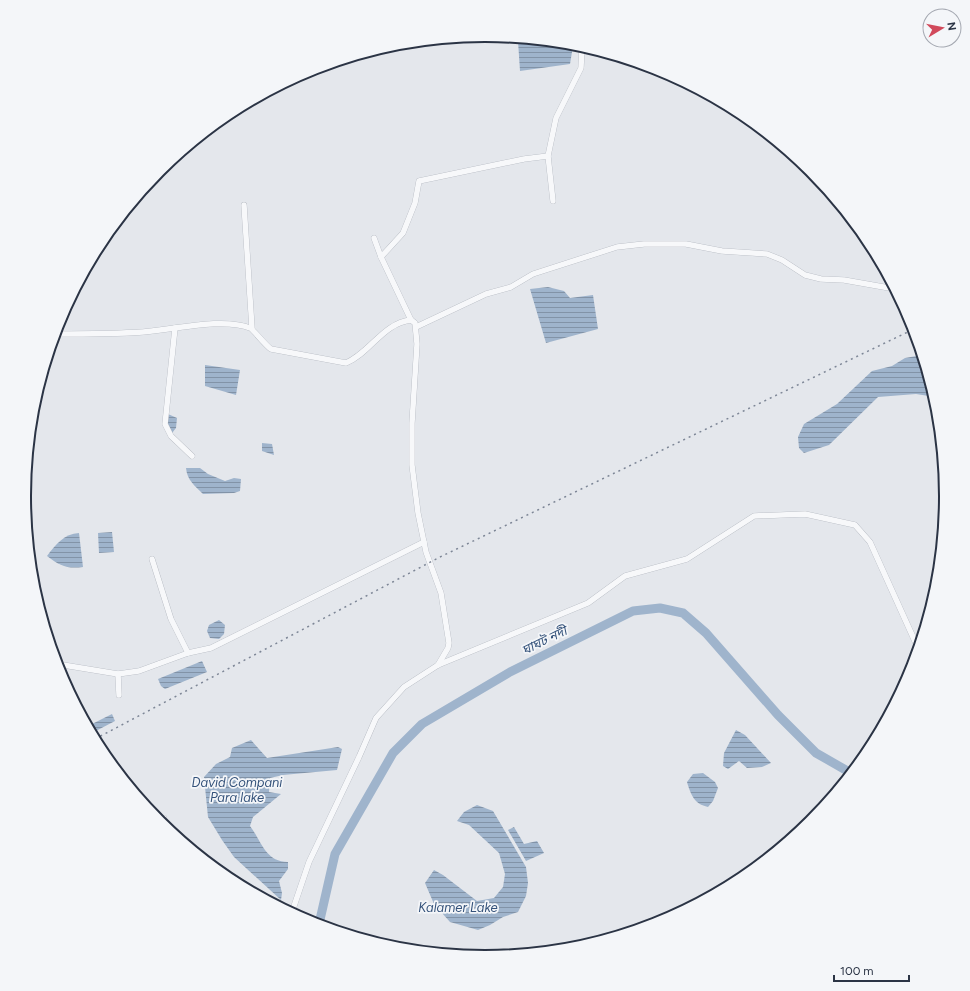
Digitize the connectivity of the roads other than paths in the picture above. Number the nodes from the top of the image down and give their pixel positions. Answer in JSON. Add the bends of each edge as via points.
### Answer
{"nodes":[{"id":1,"x":581,"y":52,"type":"edge"},
{"id":2,"x":548,"y":156,"type":"junction"},
{"id":3,"x":553,"y":201,"type":"dead end"},
{"id":4,"x":244,"y":205,"type":"dead end"},
{"id":5,"x":374,"y":238,"type":"dead end"},
{"id":6,"x":381,"y":257,"type":"junction"},
{"id":7,"x":888,"y":288,"type":"edge"},
{"id":8,"x":411,"y":320,"type":"junction"},
{"id":9,"x":416,"y":327,"type":"junction"},
{"id":10,"x":175,"y":328,"type":"junction"},
{"id":11,"x":252,"y":328,"type":"junction"},
{"id":12,"x":61,"y":334,"type":"edge"},
{"id":13,"x":192,"y":456,"type":"dead end"},
{"id":14,"x":424,"y":542,"type":"junction"},
{"id":15,"x":152,"y":559,"type":"dead end"},
{"id":16,"x":915,"y":641,"type":"edge"},
{"id":17,"x":188,"y":653,"type":"junction"},
{"id":18,"x":65,"y":665,"type":"edge"},
{"id":19,"x":438,"y":665,"type":"junction"},
{"id":20,"x":118,"y":674,"type":"junction"},
{"id":21,"x":119,"y":694,"type":"dead end"},
{"id":22,"x":294,"y":907,"type":"edge"}],
"edges":[{"from":1,"to":2,"type":"street","via":[[580,68],[556,118]]},
{"from":2,"to":3,"type":"street"},
{"from":2,"to":6,"type":"street","via":[[418,181],[415,203],[403,233]]},
{"from":4,"to":11,"type":"street"},
{"from":5,"to":6,"type":"street"},
{"from":6,"to":8,"type":"street"},
{"from":7,"to":9,"type":"street","via":[[805,275],[782,260],[767,254],[722,251],[686,244],[644,244],[617,247],[533,274],[510,287],[486,294]]},
{"from":8,"to":9,"type":"street"},
{"from":8,"to":11,"type":"street","via":[[395,325],[346,363],[270,349],[262,343]]},
{"from":9,"to":14,"type":"street","via":[[411,453]]},
{"from":10,"to":11,"type":"street","via":[[229,325]]},
{"from":10,"to":12,"type":"street","via":[[144,332]]},
{"from":10,"to":13,"type":"street","via":[[165,424],[171,436]]},
{"from":14,"to":17,"type":"street","via":[[210,648]]},
{"from":14,"to":19,"type":"street","via":[[441,593],[449,643]]},
{"from":15,"to":17,"type":"street","via":[[171,618]]},
{"from":16,"to":19,"type":"street","via":[[870,542],[855,525],[805,514],[754,516],[687,559],[625,576],[588,603]]},
{"from":17,"to":20,"type":"street","via":[[139,670]]},
{"from":18,"to":20,"type":"street"},
{"from":19,"to":22,"type":"street","via":[[404,687],[376,718],[309,862]]},
{"from":20,"to":21,"type":"street"}]}
